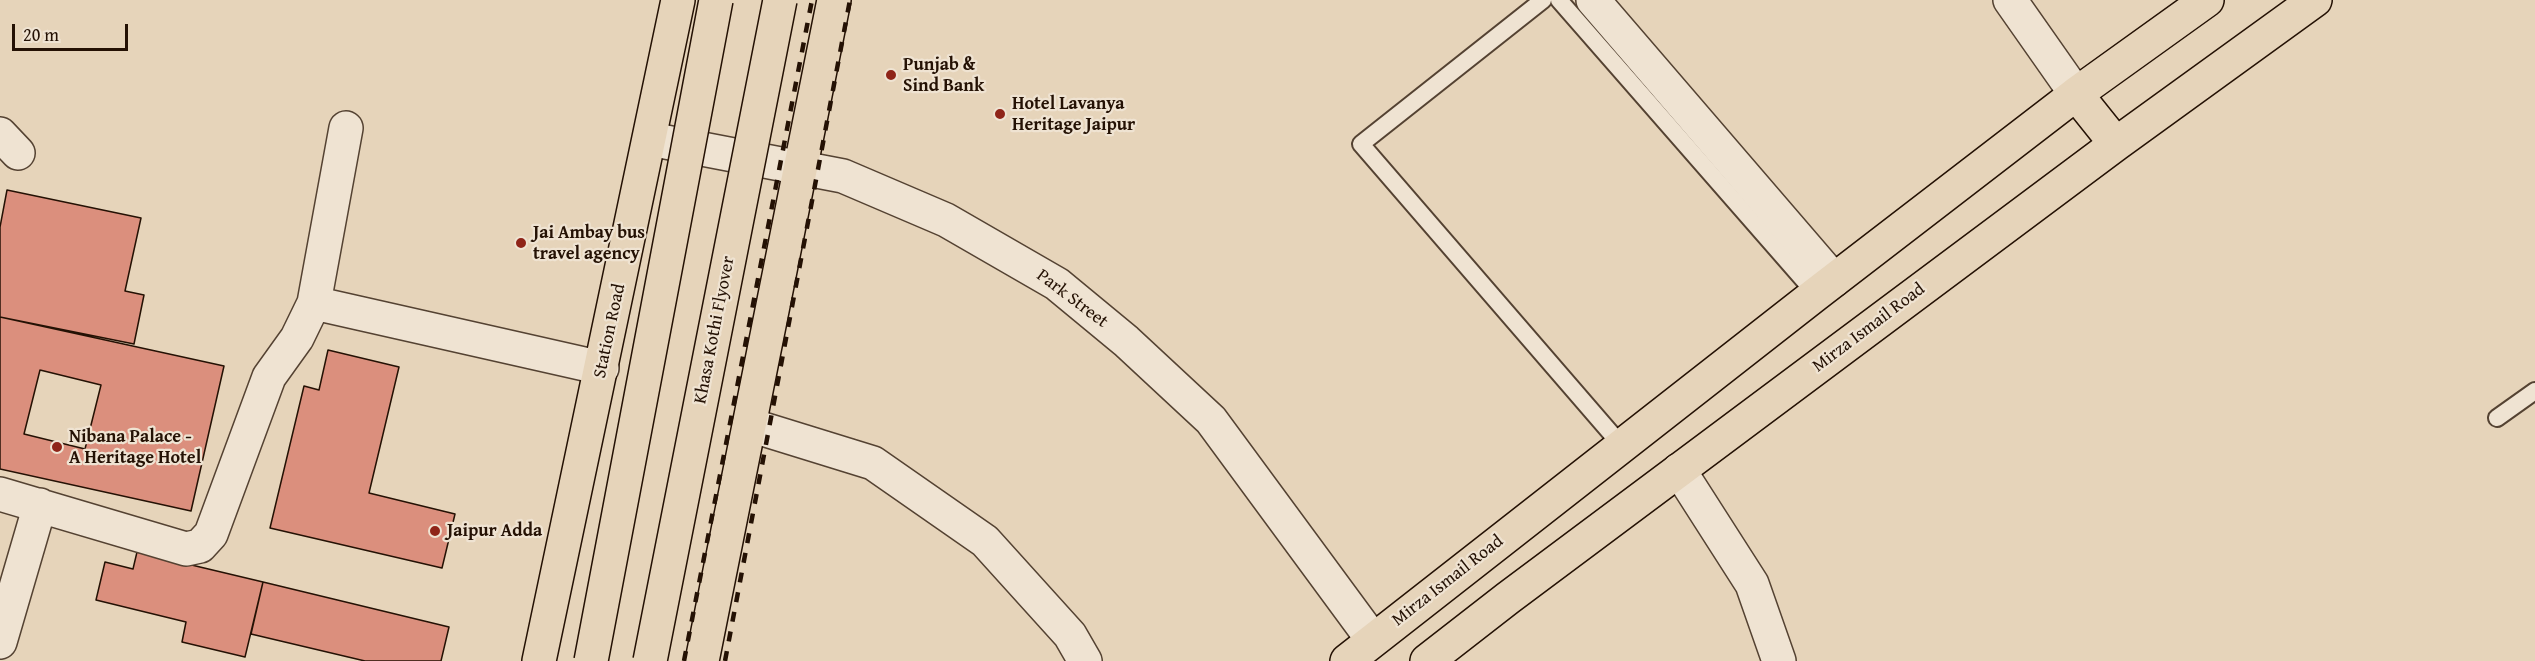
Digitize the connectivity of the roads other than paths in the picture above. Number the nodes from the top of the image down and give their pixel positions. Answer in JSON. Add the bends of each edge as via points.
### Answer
{"nodes":[{"id":1,"x":678,"y":0,"type":"edge"},
{"id":2,"x":716,"y":0,"type":"edge"},
{"id":3,"x":780,"y":0,"type":"edge"},
{"id":4,"x":834,"y":0,"type":"edge"},
{"id":5,"x":1543,"y":0,"type":"edge"},
{"id":6,"x":1559,"y":0,"type":"edge"},
{"id":7,"x":1593,"y":0,"type":"edge"},
{"id":8,"x":2010,"y":0,"type":"edge"},
{"id":9,"x":2207,"y":0,"type":"edge"},
{"id":10,"x":2315,"y":0,"type":"edge"},
{"id":11,"x":2076,"y":94,"type":"junction"},
{"id":12,"x":346,"y":128,"type":"dead end"},
{"id":13,"x":650,"y":139,"type":"junction"},
{"id":14,"x":2116,"y":144,"type":"junction"},
{"id":15,"x":801,"y":167,"type":"junction"},
{"id":16,"x":1825,"y":287,"type":"junction"},
{"id":17,"x":314,"y":303,"type":"junction"},
{"id":18,"x":602,"y":368,"type":"junction"},
{"id":19,"x":2535,"y":391,"type":"edge"},
{"id":20,"x":2497,"y":418,"type":"dead end"},
{"id":21,"x":750,"y":424,"type":"junction"},
{"id":22,"x":1622,"y":446,"type":"junction"},
{"id":23,"x":1679,"y":470,"type":"junction"},
{"id":24,"x":0,"y":494,"type":"edge"},
{"id":25,"x":40,"y":505,"type":"junction"},
{"id":26,"x":1373,"y":640,"type":"junction"},
{"id":27,"x":0,"y":642,"type":"edge"},
{"id":28,"x":539,"y":661,"type":"edge"},
{"id":29,"x":591,"y":661,"type":"edge"},
{"id":30,"x":650,"y":661,"type":"edge"},
{"id":31,"x":702,"y":661,"type":"edge"},
{"id":32,"x":1085,"y":661,"type":"edge"},
{"id":33,"x":1347,"y":661,"type":"edge"},
{"id":34,"x":1427,"y":661,"type":"edge"},
{"id":35,"x":1779,"y":661,"type":"edge"}],
"edges":[{"from":1,"to":13,"type":"main road","name":"Station Road"},
{"from":2,"to":29,"type":"main road","bridge":true},
{"from":3,"to":30,"type":"main road","name":"Khasa Kothi Flyover","bridge":true},
{"from":4,"to":15,"type":"main road"},
{"from":5,"to":22,"type":"lane","via":[[1361,144]]},
{"from":6,"to":16,"type":"lane"},
{"from":7,"to":16,"type":"street"},
{"from":8,"to":11,"type":"street"},
{"from":9,"to":11,"type":"main road","name":"Mirza Ismail Road"},
{"from":10,"to":14,"type":"main road","name":"Mirza Ismail Road"},
{"from":11,"to":14,"type":"main road"},
{"from":11,"to":16,"type":"main road","name":"Mirza Ismail Road"},
{"from":12,"to":17,"type":"street"},
{"from":13,"to":15,"type":"street","name":"Park Street"},
{"from":13,"to":18,"type":"main road","name":"Station Road"},
{"from":14,"to":23,"type":"main road","name":"Mirza Ismail Road"},
{"from":15,"to":21,"type":"main road"},
{"from":15,"to":26,"type":"street","name":"Park Street","via":[[843,176],[946,220],[1057,284],[1083,305],[1211,420]]},
{"from":16,"to":22,"type":"main road","name":"Mirza Ismail Road"},
{"from":17,"to":18,"type":"street"},
{"from":17,"to":25,"type":"street","via":[[297,338],[269,377],[211,534],[200,546],[186,549]]},
{"from":18,"to":28,"type":"main road","name":"Station Road"},
{"from":19,"to":20,"type":"lane"},
{"from":21,"to":31,"type":"main road"},
{"from":21,"to":32,"type":"street","via":[[873,463],[986,541],[1070,635]]},
{"from":22,"to":26,"type":"main road","name":"Mirza Ismail Road"},
{"from":23,"to":34,"type":"main road","name":"Mirza Ismail Road"},
{"from":23,"to":35,"type":"street","via":[[1752,584]]},
{"from":24,"to":25,"type":"street"},
{"from":25,"to":27,"type":"street"},
{"from":26,"to":33,"type":"main road","name":"Mirza Ismail Road"}]}
